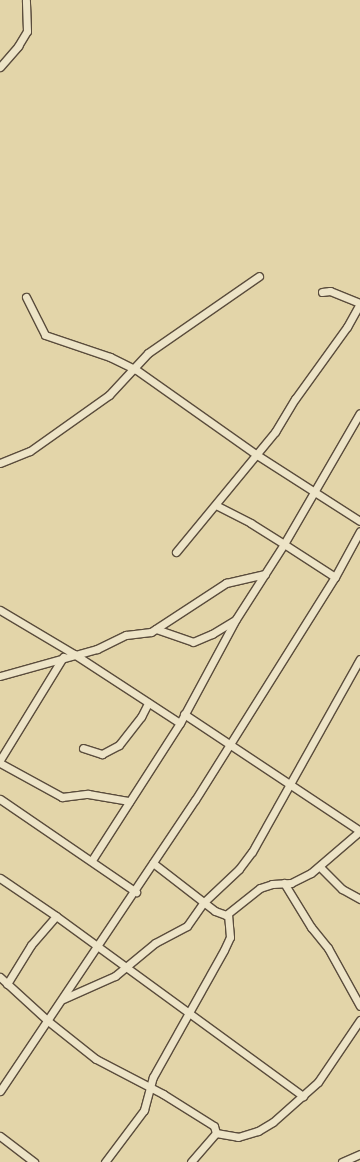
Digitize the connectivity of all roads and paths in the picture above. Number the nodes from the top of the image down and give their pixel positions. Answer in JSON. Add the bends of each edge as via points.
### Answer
{"nodes":[{"id":1,"x":26,"y":0,"type":"edge"},
{"id":2,"x":0,"y":67,"type":"edge"},
{"id":3,"x":259,"y":276,"type":"dead end"},
{"id":4,"x":322,"y":292,"type":"dead end"},
{"id":5,"x":26,"y":298,"type":"dead end"},
{"id":6,"x":360,"y":304,"type":"edge"},
{"id":7,"x":135,"y":369,"type":"junction"},
{"id":8,"x":360,"y":413,"type":"edge"},
{"id":9,"x":258,"y":455,"type":"junction"},
{"id":10,"x":0,"y":464,"type":"edge"},
{"id":11,"x":313,"y":491,"type":"junction"},
{"id":12,"x":216,"y":506,"type":"junction"},
{"id":13,"x":360,"y":521,"type":"edge"},
{"id":14,"x":360,"y":531,"type":"edge"},
{"id":15,"x":284,"y":544,"type":"junction"},
{"id":16,"x":176,"y":552,"type":"dead end"},
{"id":17,"x":265,"y":574,"type":"junction"},
{"id":18,"x":335,"y":577,"type":"junction"},
{"id":19,"x":0,"y":610,"type":"edge"},
{"id":20,"x":236,"y":620,"type":"junction"},
{"id":21,"x":156,"y":629,"type":"junction"},
{"id":22,"x":74,"y":654,"type":"junction"},
{"id":23,"x":63,"y":657,"type":"junction"},
{"id":24,"x":360,"y":659,"type":"edge"},
{"id":25,"x":0,"y":676,"type":"edge"},
{"id":26,"x":148,"y":703,"type":"junction"},
{"id":27,"x":184,"y":714,"type":"junction"},
{"id":28,"x":180,"y":722,"type":"junction"},
{"id":29,"x":230,"y":746,"type":"junction"},
{"id":30,"x":83,"y":748,"type":"dead end"},
{"id":31,"x":0,"y":762,"type":"edge"},
{"id":32,"x":291,"y":783,"type":"junction"},
{"id":33,"x":0,"y":799,"type":"edge"},
{"id":34,"x":129,"y":802,"type":"junction"},
{"id":35,"x":360,"y":831,"type":"edge"},
{"id":36,"x":92,"y":860,"type":"junction"},
{"id":37,"x":153,"y":863,"type":"junction"},
{"id":38,"x":320,"y":867,"type":"junction"},
{"id":39,"x":0,"y":878,"type":"edge"},
{"id":40,"x":284,"y":883,"type":"junction"},
{"id":41,"x":136,"y":892,"type":"junction"},
{"id":42,"x":360,"y":899,"type":"edge"},
{"id":43,"x":204,"y":902,"type":"junction"},
{"id":44,"x":228,"y":915,"type":"junction"},
{"id":45,"x":56,"y":916,"type":"junction"},
{"id":46,"x":98,"y":947,"type":"junction"},
{"id":47,"x":127,"y":969,"type":"junction"},
{"id":48,"x":0,"y":977,"type":"edge"},
{"id":49,"x":7,"y":984,"type":"junction"},
{"id":50,"x":62,"y":999,"type":"junction"},
{"id":51,"x":360,"y":1006,"type":"edge"},
{"id":52,"x":190,"y":1013,"type":"junction"},
{"id":53,"x":360,"y":1020,"type":"edge"},
{"id":54,"x":48,"y":1021,"type":"junction"},
{"id":55,"x":150,"y":1088,"type":"junction"},
{"id":56,"x":0,"y":1091,"type":"edge"},
{"id":57,"x":303,"y":1096,"type":"junction"},
{"id":58,"x":216,"y":1133,"type":"junction"},
{"id":59,"x":0,"y":1136,"type":"edge"},
{"id":60,"x":360,"y":1154,"type":"edge"},
{"id":61,"x":34,"y":1162,"type":"edge"},
{"id":62,"x":105,"y":1162,"type":"edge"},
{"id":63,"x":191,"y":1162,"type":"edge"},
{"id":64,"x":342,"y":1162,"type":"edge"}],
"edges":[{"from":1,"to":2,"type":"street","via":[[27,31]]},
{"from":3,"to":7,"type":"street","via":[[148,353]]},
{"from":4,"to":6,"type":"street","via":[[330,292]]},
{"from":5,"to":7,"type":"street","via":[[45,335],[110,357]]},
{"from":6,"to":9,"type":"street","via":[[348,327],[294,399]]},
{"from":7,"to":9,"type":"street"},
{"from":7,"to":10,"type":"street","via":[[108,395],[39,445]]},
{"from":8,"to":11,"type":"street"},
{"from":9,"to":11,"type":"street"},
{"from":9,"to":12,"type":"street"},
{"from":11,"to":13,"type":"street"},
{"from":11,"to":15,"type":"street"},
{"from":12,"to":15,"type":"street","via":[[251,523]]},
{"from":12,"to":16,"type":"street"},
{"from":14,"to":18,"type":"street"},
{"from":15,"to":17,"type":"street"},
{"from":15,"to":18,"type":"street"},
{"from":17,"to":20,"type":"street"},
{"from":17,"to":21,"type":"street","via":[[226,583]]},
{"from":18,"to":29,"type":"street"},
{"from":19,"to":22,"type":"street"},
{"from":20,"to":21,"type":"street","via":[[193,642]]},
{"from":20,"to":27,"type":"street"},
{"from":21,"to":22,"type":"street","via":[[126,635],[97,649]]},
{"from":22,"to":23,"type":"street"},
{"from":22,"to":26,"type":"street"},
{"from":23,"to":25,"type":"street"},
{"from":23,"to":31,"type":"street"},
{"from":24,"to":32,"type":"street"},
{"from":26,"to":28,"type":"street"},
{"from":26,"to":30,"type":"street","via":[[134,727],[111,750],[102,754]]},
{"from":27,"to":28,"type":"street"},
{"from":27,"to":29,"type":"street"},
{"from":28,"to":34,"type":"street"},
{"from":29,"to":32,"type":"street"},
{"from":29,"to":37,"type":"street"},
{"from":31,"to":34,"type":"street","via":[[62,797],[88,794]]},
{"from":32,"to":35,"type":"street"},
{"from":32,"to":43,"type":"street","via":[[252,852],[239,869]]},
{"from":33,"to":36,"type":"street"},
{"from":34,"to":36,"type":"street"},
{"from":35,"to":38,"type":"street"},
{"from":36,"to":41,"type":"street"},
{"from":37,"to":41,"type":"street"},
{"from":37,"to":43,"type":"street"},
{"from":38,"to":40,"type":"street","via":[[297,881]]},
{"from":38,"to":42,"type":"street","via":[[342,889]]},
{"from":39,"to":45,"type":"street"},
{"from":40,"to":44,"type":"street","via":[[260,888]]},
{"from":40,"to":51,"type":"street","via":[[311,927],[328,948]]},
{"from":41,"to":46,"type":"street"},
{"from":43,"to":44,"type":"street","via":[[221,915]]},
{"from":43,"to":47,"type":"street","via":[[187,926],[155,943]]},
{"from":44,"to":52,"type":"street","via":[[230,937]]},
{"from":45,"to":46,"type":"street"},
{"from":45,"to":49,"type":"street","via":[[31,945]]},
{"from":46,"to":47,"type":"street"},
{"from":46,"to":50,"type":"street"},
{"from":47,"to":50,"type":"street"},
{"from":47,"to":52,"type":"street"},
{"from":48,"to":49,"type":"street"},
{"from":49,"to":54,"type":"street"},
{"from":50,"to":54,"type":"street"},
{"from":52,"to":55,"type":"street"},
{"from":52,"to":57,"type":"street"},
{"from":53,"to":57,"type":"street","via":[[318,1082]]},
{"from":54,"to":55,"type":"street","via":[[96,1059]]},
{"from":54,"to":56,"type":"street"},
{"from":55,"to":58,"type":"street","via":[[214,1126]]},
{"from":55,"to":62,"type":"street","via":[[144,1110]]},
{"from":57,"to":58,"type":"street","via":[[273,1122],[258,1131],[238,1137]]},
{"from":58,"to":63,"type":"street"},
{"from":59,"to":61,"type":"street"},
{"from":60,"to":64,"type":"street"}]}
